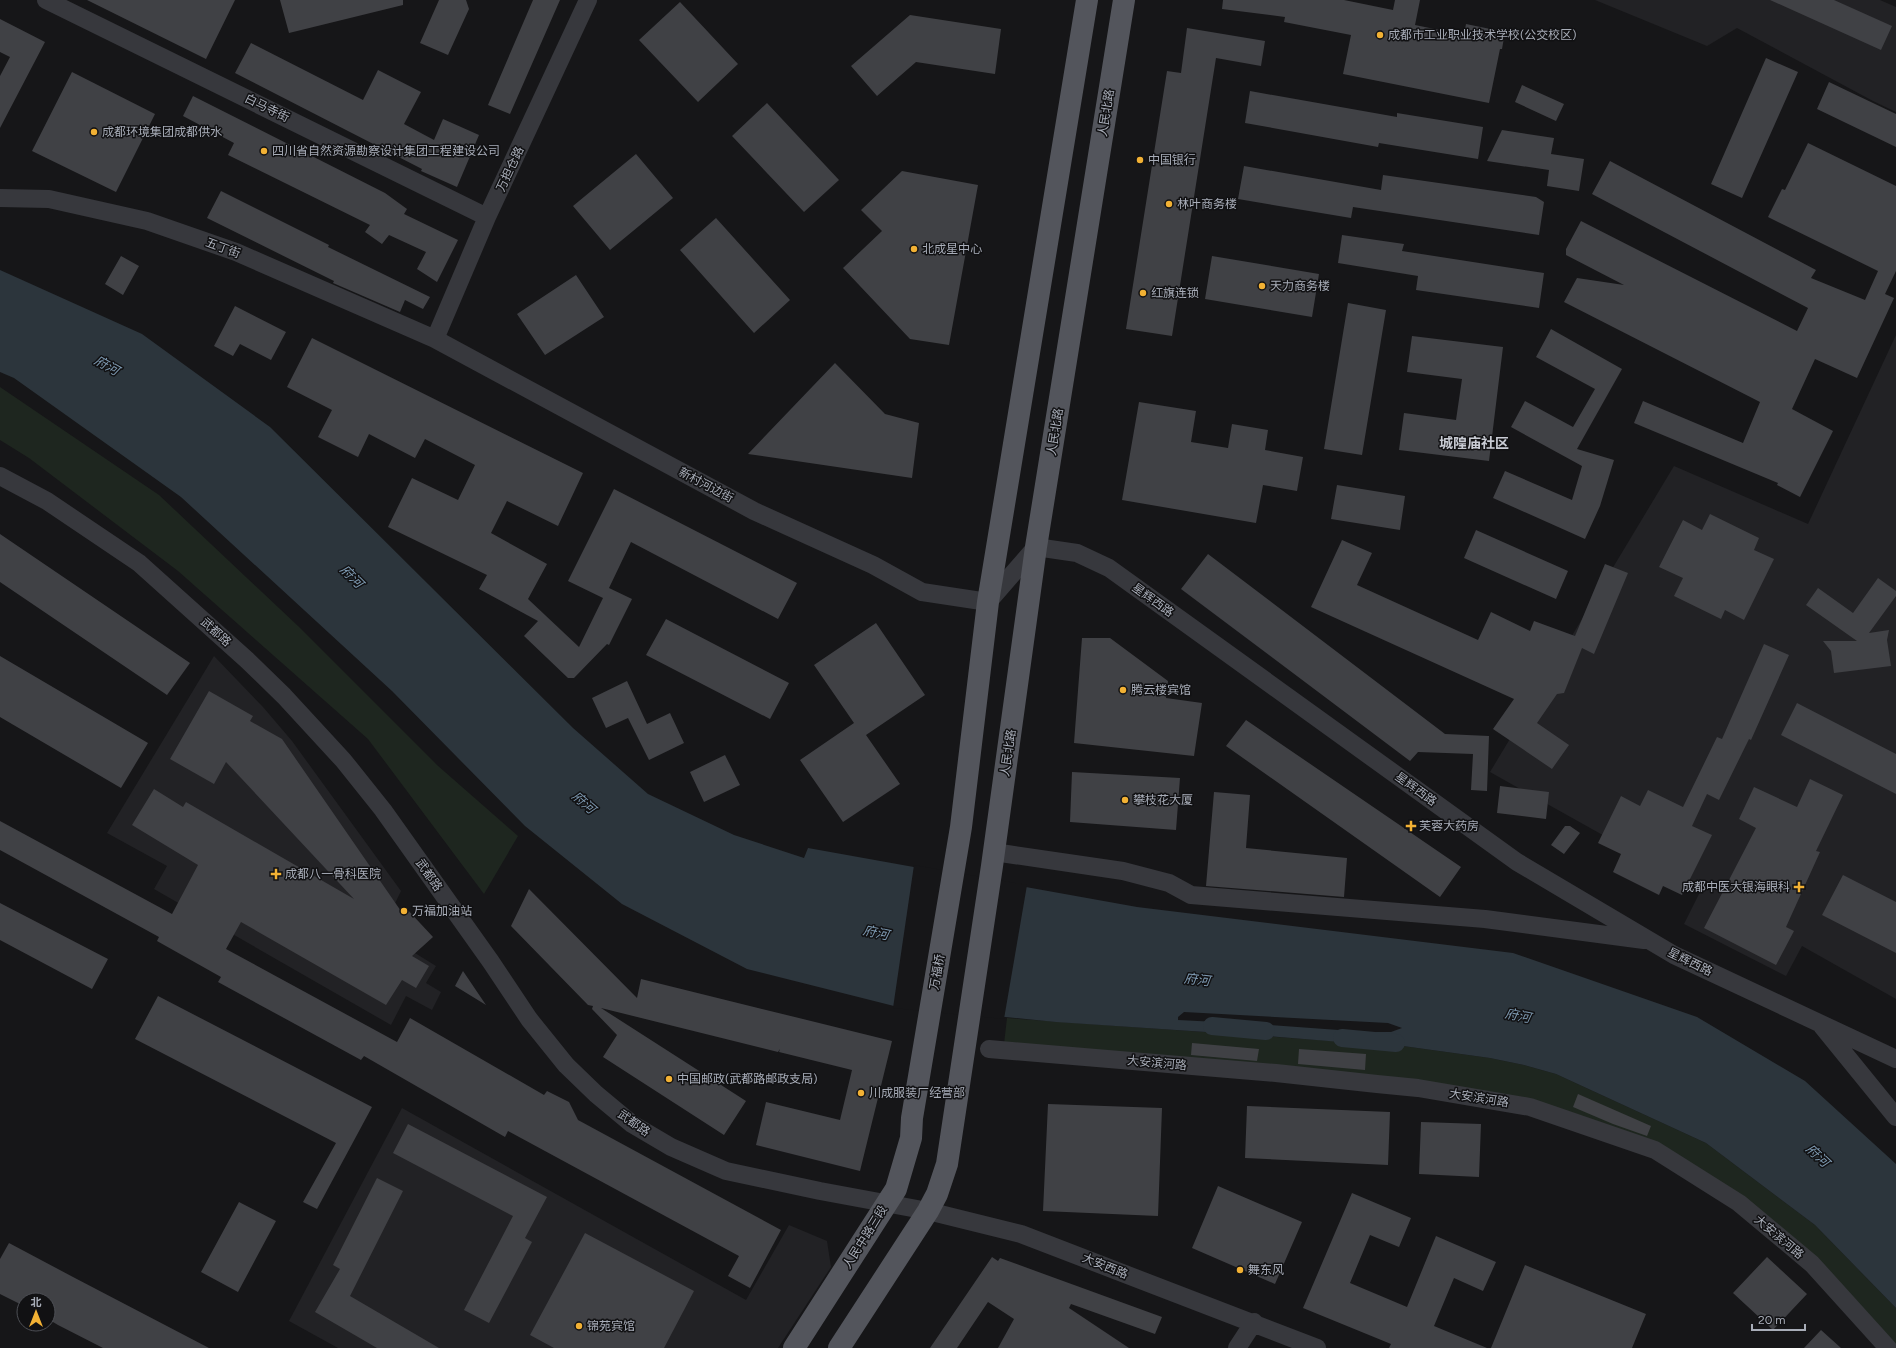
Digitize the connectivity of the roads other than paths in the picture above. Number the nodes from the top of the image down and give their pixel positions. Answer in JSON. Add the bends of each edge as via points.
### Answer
{"nodes":[{"id":1,"x":46,"y":0,"type":"edge"},
{"id":2,"x":588,"y":0,"type":"edge"},
{"id":3,"x":1087,"y":0,"type":"edge"},
{"id":4,"x":1124,"y":0,"type":"edge"},
{"id":5,"x":0,"y":198,"type":"edge"},
{"id":6,"x":487,"y":217,"type":"junction"},
{"id":7,"x":435,"y":339,"type":"junction"},
{"id":8,"x":0,"y":476,"type":"edge"},
{"id":9,"x":1036,"y":547,"type":"junction"},
{"id":10,"x":988,"y":602,"type":"junction"},
{"id":11,"x":993,"y":859,"type":"junction"},
{"id":12,"x":1650,"y":941,"type":"junction"},
{"id":13,"x":1819,"y":1023,"type":"junction"},
{"id":14,"x":989,"y":1049,"type":"dead end"},
{"id":15,"x":1896,"y":1059,"type":"edge"},
{"id":16,"x":1896,"y":1117,"type":"edge"},
{"id":17,"x":912,"y":1118,"type":"joint"},
{"id":18,"x":886,"y":1204,"type":"junction"},
{"id":19,"x":928,"y":1211,"type":"junction"},
{"id":20,"x":1254,"y":1322,"type":"junction"},
{"id":21,"x":794,"y":1348,"type":"edge"},
{"id":22,"x":839,"y":1348,"type":"edge"},
{"id":23,"x":1237,"y":1348,"type":"edge"},
{"id":24,"x":1317,"y":1348,"type":"edge"},
{"id":25,"x":1888,"y":1348,"type":"edge"}],
"edges":[{"from":1,"to":6,"type":"street","name":"白马寺街"},
{"from":2,"to":6,"type":"street","name":"万担仓路"},
{"from":3,"to":10,"type":"main road"},
{"from":4,"to":9,"type":"main road","name":"人民北路"},
{"from":5,"to":7,"type":"street","name":"五丁街","via":[[49,199],[147,222],[236,252]]},
{"from":6,"to":7,"type":"street","name":"万担仓路"},
{"from":7,"to":10,"type":"street","name":"新村河边街","via":[[754,511],[873,565],[922,592]]},
{"from":8,"to":18,"type":"street","name":"武都路","via":[[47,501],[139,563],[284,696],[343,760],[383,810],[538,1030],[566,1065],[632,1124],[671,1147],[726,1171]]},
{"from":9,"to":10,"type":"street"},
{"from":9,"to":11,"type":"main road","name":"人民北路"},
{"from":9,"to":12,"type":"street","name":"星辉西路","via":[[1077,553],[1109,568],[1517,862]]},
{"from":10,"to":17,"type":"main road","name":"万福桥","via":[[961,827]]},
{"from":11,"to":12,"type":"street","via":[[1123,871],[1169,883],[1191,895],[1485,919]]},
{"from":11,"to":19,"type":"main road","via":[[946,1164],[937,1194]]},
{"from":12,"to":13,"type":"street","name":"星辉西路","via":[[1674,955]]},
{"from":13,"to":15,"type":"street","name":"星辉西路"},
{"from":13,"to":16,"type":"street"},
{"from":14,"to":25,"type":"street","name":"大安滨河路","via":[[1354,1081],[1418,1088],[1530,1107],[1655,1150],[1739,1203],[1812,1264]]},
{"from":17,"to":18,"type":"main road","name":"人民中路三段","via":[[911,1138],[900,1178]]},
{"from":18,"to":19,"type":"street","name":"大安西路"},
{"from":18,"to":21,"type":"main road","name":"人民中路三段"},
{"from":19,"to":20,"type":"street","name":"大安西路","via":[[1021,1234]]},
{"from":19,"to":22,"type":"main road"},
{"from":20,"to":23,"type":"street"},
{"from":20,"to":24,"type":"street","name":"大安西路"}]}
